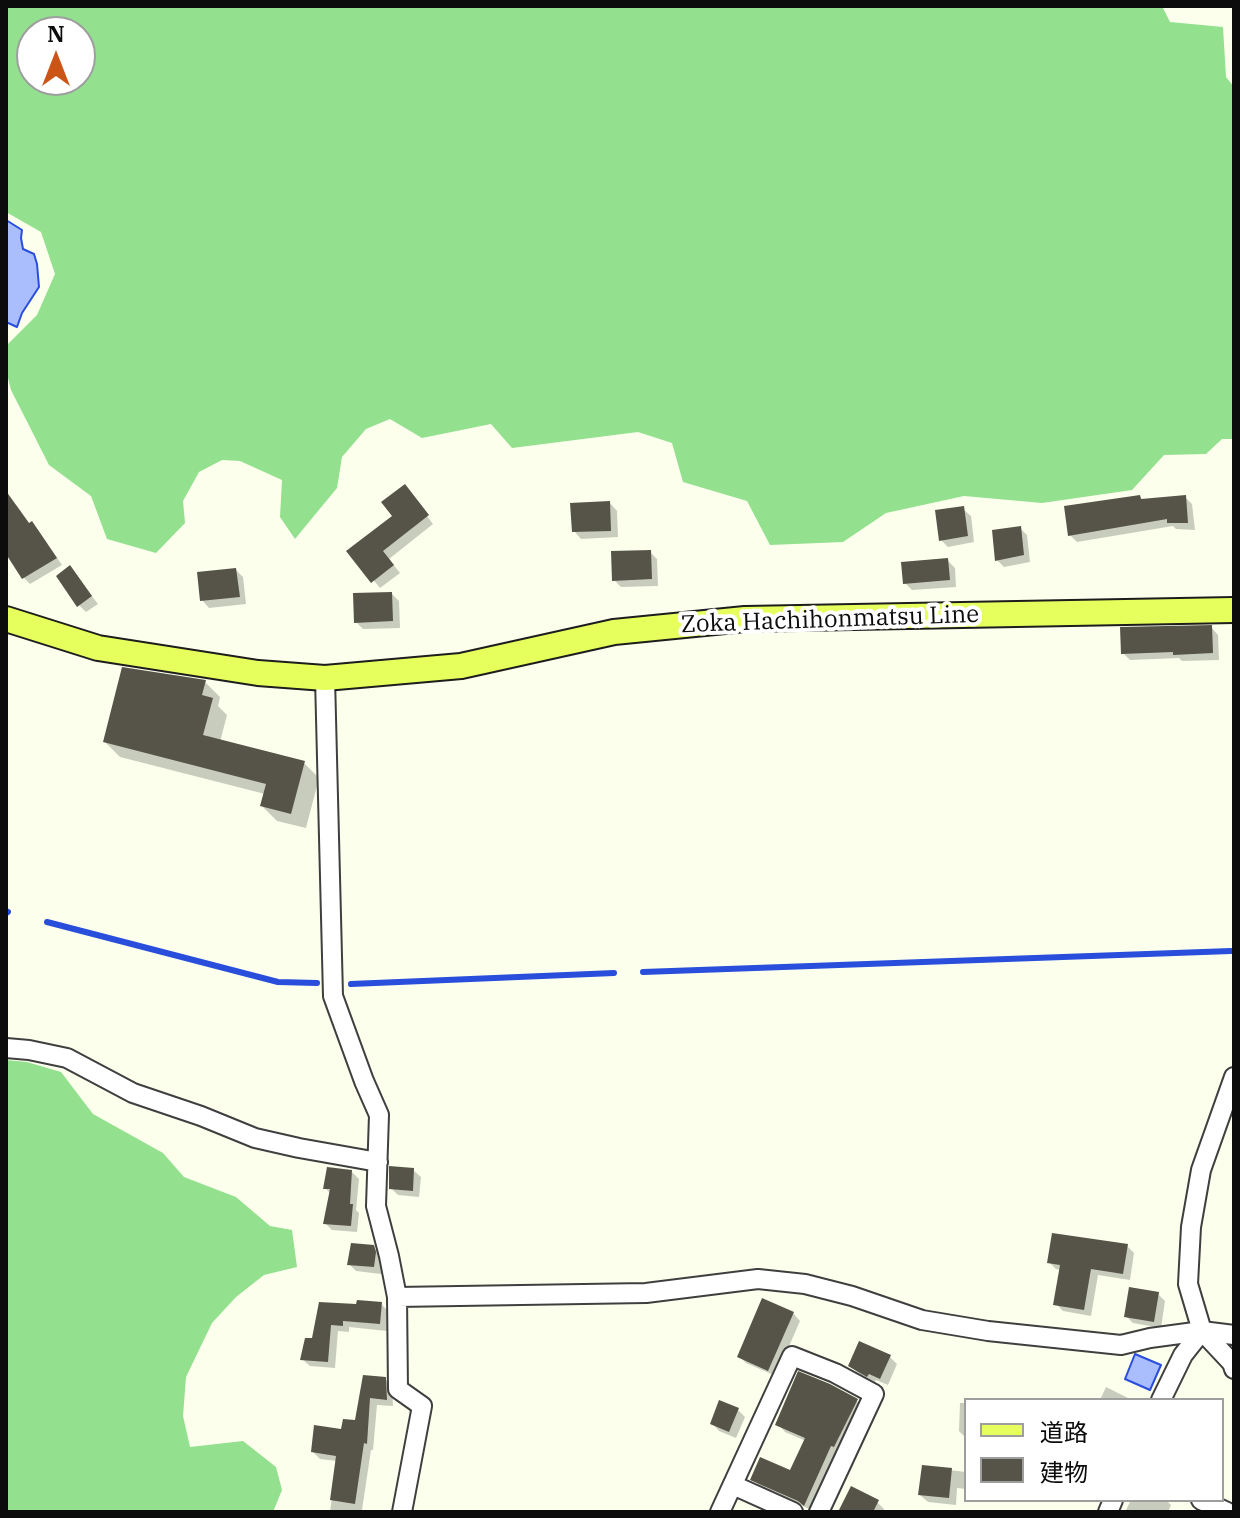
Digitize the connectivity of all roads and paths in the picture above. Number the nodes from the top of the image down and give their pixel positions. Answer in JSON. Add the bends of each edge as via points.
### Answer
{"nodes":[{"id":1,"x":1234,"y":610,"type":"edge"},
{"id":2,"x":6,"y":619,"type":"edge"},
{"id":3,"x":325,"y":678,"type":"junction"},
{"id":4,"x":6,"y":1048,"type":"edge"},
{"id":5,"x":1234,"y":1077,"type":"edge"},
{"id":6,"x":378,"y":1162,"type":"junction"},
{"id":7,"x":397,"y":1297,"type":"junction"},
{"id":8,"x":1202,"y":1331,"type":"junction"},
{"id":9,"x":1234,"y":1335,"type":"edge"},
{"id":10,"x":1234,"y":1369,"type":"edge"},
{"id":11,"x":1162,"y":1398,"type":"edge"},
{"id":12,"x":733,"y":1485,"type":"junction"},
{"id":13,"x":1205,"y":1502,"type":"edge"},
{"id":14,"x":402,"y":1512,"type":"edge"},
{"id":15,"x":720,"y":1512,"type":"edge"},
{"id":16,"x":793,"y":1512,"type":"edge"},
{"id":17,"x":819,"y":1512,"type":"edge"},
{"id":18,"x":1227,"y":1512,"type":"edge"}],
"edges":[{"from":1,"to":3,"type":"main road","name":"Zoka Hachihonmatsu Line","via":[[745,619],[614,632],[461,666]]},
{"from":2,"to":3,"type":"main road","name":"Zoka Hachihonmatsu Line","via":[[98,648]]},
{"from":3,"to":6,"type":"street","via":[[333,996],[379,1115]]},
{"from":4,"to":6,"type":"street","via":[[67,1058],[133,1093],[255,1138]]},
{"from":5,"to":8,"type":"street","via":[[1201,1170],[1191,1227],[1188,1284]]},
{"from":6,"to":7,"type":"street","via":[[376,1206]]},
{"from":7,"to":8,"type":"street","via":[[646,1293],[758,1279],[805,1284],[922,1320],[988,1331],[1121,1345]]},
{"from":7,"to":14,"type":"street","via":[[398,1389],[422,1406]]},
{"from":8,"to":9,"type":"street"},
{"from":8,"to":10,"type":"street"},
{"from":8,"to":11,"type":"street","via":[[1183,1355]]},
{"from":12,"to":15,"type":"street"},
{"from":12,"to":16,"type":"street"},
{"from":12,"to":17,"type":"street","via":[[792,1356],[874,1394]]},
{"from":13,"to":18,"type":"street"}]}
